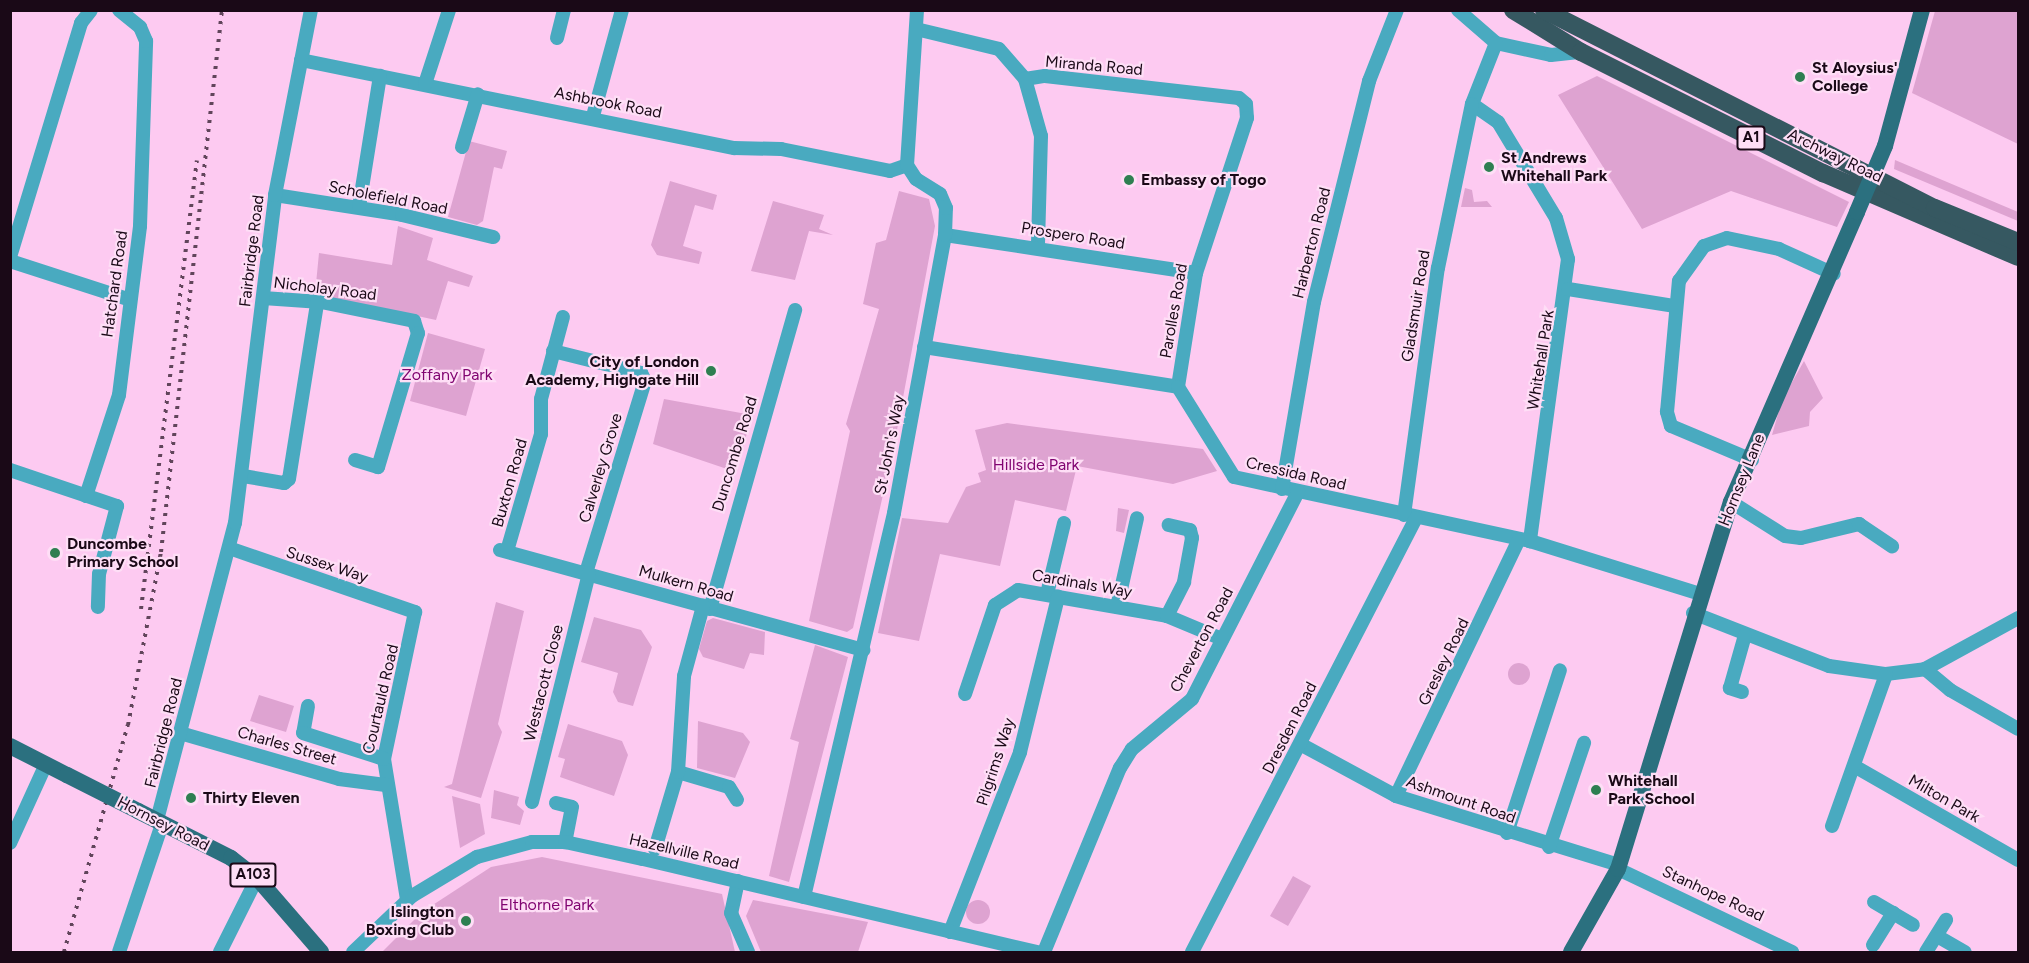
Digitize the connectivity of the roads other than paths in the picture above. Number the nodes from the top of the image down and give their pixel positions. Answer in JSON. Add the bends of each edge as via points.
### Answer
{"nodes":[{"id":1,"x":91,"y":10,"type":"edge"},
{"id":2,"x":118,"y":10,"type":"edge"},
{"id":3,"x":311,"y":10,"type":"edge"},
{"id":4,"x":449,"y":10,"type":"edge"},
{"id":5,"x":564,"y":10,"type":"edge"},
{"id":6,"x":622,"y":10,"type":"edge"},
{"id":7,"x":917,"y":10,"type":"edge"},
{"id":8,"x":1397,"y":10,"type":"edge"},
{"id":9,"x":1458,"y":10,"type":"edge"},
{"id":10,"x":1513,"y":10,"type":"edge"},
{"id":11,"x":1922,"y":10,"type":"edge"},
{"id":12,"x":1548,"y":11,"type":"edge"},
{"id":13,"x":916,"y":29,"type":"junction"},
{"id":14,"x":557,"y":38,"type":"dead end"},
{"id":15,"x":1496,"y":43,"type":"junction"},
{"id":16,"x":1581,"y":52,"type":"junction"},
{"id":17,"x":301,"y":60,"type":"junction"},
{"id":18,"x":380,"y":76,"type":"junction"},
{"id":19,"x":1024,"y":79,"type":"junction"},
{"id":20,"x":424,"y":84,"type":"junction"},
{"id":21,"x":478,"y":94,"type":"junction"},
{"id":22,"x":1246,"y":104,"type":"joint"},
{"id":23,"x":1472,"y":104,"type":"junction"},
{"id":24,"x":593,"y":116,"type":"junction"},
{"id":25,"x":462,"y":147,"type":"dead end"},
{"id":26,"x":907,"y":165,"type":"junction"},
{"id":27,"x":275,"y":195,"type":"junction"},
{"id":28,"x":1924,"y":198,"type":"junction"},
{"id":29,"x":358,"y":207,"type":"junction"},
{"id":30,"x":2019,"y":232,"type":"edge"},
{"id":31,"x":945,"y":235,"type":"junction"},
{"id":32,"x":493,"y":237,"type":"dead end"},
{"id":33,"x":2019,"y":242,"type":"edge"},
{"id":34,"x":1038,"y":246,"type":"junction"},
{"id":35,"x":2019,"y":257,"type":"edge"},
{"id":36,"x":10,"y":259,"type":"edge"},
{"id":37,"x":1196,"y":273,"type":"junction"},
{"id":38,"x":1834,"y":274,"type":"junction"},
{"id":39,"x":1568,"y":289,"type":"junction"},
{"id":40,"x":262,"y":298,"type":"junction"},
{"id":41,"x":128,"y":299,"type":"junction"},
{"id":42,"x":316,"y":304,"type":"junction"},
{"id":43,"x":1674,"y":306,"type":"junction"},
{"id":44,"x":795,"y":310,"type":"dead end"},
{"id":45,"x":563,"y":317,"type":"dead end"},
{"id":46,"x":924,"y":347,"type":"junction"},
{"id":47,"x":553,"y":351,"type":"junction"},
{"id":48,"x":1178,"y":387,"type":"junction"},
{"id":49,"x":355,"y":460,"type":"dead end"},
{"id":50,"x":1752,"y":460,"type":"junction"},
{"id":51,"x":10,"y":470,"type":"edge"},
{"id":52,"x":243,"y":476,"type":"junction"},
{"id":53,"x":1282,"y":489,"type":"junction"},
{"id":54,"x":1298,"y":492,"type":"junction"},
{"id":55,"x":86,"y":496,"type":"junction"},
{"id":56,"x":1731,"y":502,"type":"junction"},
{"id":57,"x":1410,"y":517,"type":"junction"},
{"id":58,"x":1137,"y":518,"type":"dead end"},
{"id":59,"x":1064,"y":523,"type":"dead end"},
{"id":60,"x":1169,"y":525,"type":"dead end"},
{"id":61,"x":1524,"y":541,"type":"junction"},
{"id":62,"x":1892,"y":546,"type":"dead end"},
{"id":63,"x":229,"y":548,"type":"junction"},
{"id":64,"x":503,"y":551,"type":"joint"},
{"id":65,"x":588,"y":573,"type":"junction"},
{"id":66,"x":1700,"y":594,"type":"junction"},
{"id":67,"x":1052,"y":595,"type":"junction"},
{"id":68,"x":98,"y":607,"type":"dead end"},
{"id":69,"x":706,"y":607,"type":"junction"},
{"id":70,"x":1117,"y":607,"type":"junction"},
{"id":71,"x":415,"y":612,"type":"joint"},
{"id":72,"x":1694,"y":613,"type":"junction"},
{"id":73,"x":1167,"y":616,"type":"junction"},
{"id":74,"x":2019,"y":618,"type":"edge"},
{"id":75,"x":1745,"y":635,"type":"junction"},
{"id":76,"x":1222,"y":639,"type":"junction"},
{"id":77,"x":864,"y":650,"type":"junction"},
{"id":78,"x":1925,"y":669,"type":"junction"},
{"id":79,"x":1560,"y":670,"type":"dead end"},
{"id":80,"x":1886,"y":674,"type":"junction"},
{"id":81,"x":1742,"y":692,"type":"dead end"},
{"id":82,"x":965,"y":694,"type":"dead end"},
{"id":83,"x":308,"y":706,"type":"dead end"},
{"id":84,"x":2019,"y":729,"type":"edge"},
{"id":85,"x":180,"y":733,"type":"junction"},
{"id":86,"x":1584,"y":743,"type":"dead end"},
{"id":87,"x":1300,"y":744,"type":"junction"},
{"id":88,"x":10,"y":746,"type":"edge"},
{"id":89,"x":384,"y":759,"type":"junction"},
{"id":90,"x":46,"y":764,"type":"junction"},
{"id":91,"x":1854,"y":766,"type":"junction"},
{"id":92,"x":678,"y":772,"type":"junction"},
{"id":93,"x":386,"y":785,"type":"junction"},
{"id":94,"x":1396,"y":796,"type":"junction"},
{"id":95,"x":736,"y":800,"type":"dead end"},
{"id":96,"x":531,"y":802,"type":"dead end"},
{"id":97,"x":556,"y":803,"type":"dead end"},
{"id":98,"x":160,"y":822,"type":"junction"},
{"id":99,"x":1833,"y":826,"type":"dead end"},
{"id":100,"x":1507,"y":833,"type":"junction"},
{"id":101,"x":565,"y":842,"type":"junction"},
{"id":102,"x":10,"y":843,"type":"edge"},
{"id":103,"x":1549,"y":848,"type":"junction"},
{"id":104,"x":655,"y":849,"type":"dead end"},
{"id":105,"x":2019,"y":860,"type":"edge"},
{"id":106,"x":1619,"y":867,"type":"junction"},
{"id":107,"x":257,"y":878,"type":"junction"},
{"id":108,"x":738,"y":881,"type":"junction"},
{"id":109,"x":804,"y":897,"type":"junction"},
{"id":110,"x":407,"y":900,"type":"junction"},
{"id":111,"x":1874,"y":902,"type":"dead end"},
{"id":112,"x":1893,"y":913,"type":"junction"},
{"id":113,"x":1946,"y":920,"type":"dead end"},
{"id":114,"x":1913,"y":925,"type":"dead end"},
{"id":115,"x":950,"y":932,"type":"junction"},
{"id":116,"x":1937,"y":936,"type":"junction"},
{"id":117,"x":1873,"y":945,"type":"dead end"},
{"id":118,"x":119,"y":952,"type":"edge"},
{"id":119,"x":220,"y":952,"type":"edge"},
{"id":120,"x":321,"y":952,"type":"edge"},
{"id":121,"x":354,"y":952,"type":"edge"},
{"id":122,"x":748,"y":952,"type":"edge"},
{"id":123,"x":1037,"y":952,"type":"edge"},
{"id":124,"x":1044,"y":952,"type":"edge"},
{"id":125,"x":1192,"y":952,"type":"edge"},
{"id":126,"x":1571,"y":952,"type":"edge"},
{"id":127,"x":1792,"y":952,"type":"edge"},
{"id":128,"x":1926,"y":952,"type":"edge"},
{"id":129,"x":1965,"y":952,"type":"edge"}],
"edges":[{"from":1,"to":36,"type":"street","via":[[81,23]]},
{"from":2,"to":41,"type":"street","name":"Hatchard Road","via":[[140,27],[146,50],[140,226]]},
{"from":3,"to":17,"type":"street","name":"Fairbridge Road"},
{"from":4,"to":20,"type":"street"},
{"from":5,"to":14,"type":"street"},
{"from":6,"to":24,"type":"street"},
{"from":7,"to":13,"type":"street"},
{"from":8,"to":53,"type":"street","name":"Harberton Road","via":[[1369,81],[1314,302]]},
{"from":9,"to":15,"type":"street"},
{"from":10,"to":16,"type":"highway","name":"Archway Road","number":"A1"},
{"from":11,"to":38,"type":"main road","name":"Hornsey Lane","bridge":true,"via":[[1885,146]]},
{"from":12,"to":28,"type":"highway","name":"Archway Road","number":"A1"},
{"from":13,"to":19,"type":"street","name":"Miranda Road","via":[[999,49]]},
{"from":13,"to":26,"type":"street"},
{"from":15,"to":16,"type":"street","via":[[1551,55]]},
{"from":15,"to":23,"type":"street"},
{"from":16,"to":35,"type":"highway","name":"Archway Road","number":"A1","via":[[1823,173]]},
{"from":17,"to":18,"type":"street","name":"Ashbrook Road"},
{"from":17,"to":27,"type":"street","name":"Fairbridge Road"},
{"from":18,"to":20,"type":"street","name":"Ashbrook Road"},
{"from":18,"to":29,"type":"street"},
{"from":19,"to":22,"type":"street","name":"Miranda Road","via":[[1045,76],[1239,98]]},
{"from":19,"to":34,"type":"street","via":[[1041,136]]},
{"from":20,"to":21,"type":"street","name":"Ashbrook Road"},
{"from":21,"to":24,"type":"street","name":"Ashbrook Road"},
{"from":21,"to":25,"type":"street"},
{"from":22,"to":37,"type":"street","name":"Parolles Road","via":[[1247,118]]},
{"from":23,"to":39,"type":"street","name":"Whitehall Park","via":[[1498,122],[1556,218],[1568,259]]},
{"from":23,"to":57,"type":"street","name":"Gladsmuir Road","via":[[1438,268]]},
{"from":24,"to":26,"type":"street","name":"Ashbrook Road","via":[[854,167],[890,171]]},
{"from":26,"to":31,"type":"street","name":"St John's Way","via":[[916,179],[940,194],[946,208]]},
{"from":27,"to":29,"type":"street","name":"Scholefield Road"},
{"from":27,"to":40,"type":"street","name":"Fairbridge Road"},
{"from":28,"to":30,"type":"highway","via":[[1938,198]]},
{"from":28,"to":33,"type":"highway","name":"Archway Road","number":"A1","via":[[1935,208]]},
{"from":29,"to":32,"type":"street","name":"Scholefield Road"},
{"from":31,"to":34,"type":"street","name":"Prospero Road"},
{"from":31,"to":46,"type":"street","name":"St John's Way"},
{"from":34,"to":37,"type":"street","name":"Prospero Road"},
{"from":36,"to":41,"type":"street"},
{"from":37,"to":48,"type":"street","name":"Parolles Road"},
{"from":38,"to":43,"type":"street","via":[[1779,249],[1727,238],[1704,246],[1686,263]]},
{"from":38,"to":50,"type":"main road","name":"Hornsey Lane","via":[[1781,380]]},
{"from":39,"to":43,"type":"street"},
{"from":39,"to":61,"type":"street","name":"Whitehall Park"},
{"from":40,"to":42,"type":"street","name":"Nicholay Road"},
{"from":40,"to":52,"type":"street","name":"Fairbridge Road"},
{"from":41,"to":55,"type":"street","name":"Hatchard Road","via":[[119,395]]},
{"from":42,"to":49,"type":"street","name":"Nicholay Road","via":[[414,321],[418,333],[378,467]]},
{"from":42,"to":52,"type":"street","via":[[289,479],[284,483]]},
{"from":43,"to":50,"type":"street","via":[[1667,412],[1671,426]]},
{"from":44,"to":69,"type":"street","name":"Duncombe Road"},
{"from":45,"to":47,"type":"street","name":"Buxton Road"},
{"from":46,"to":48,"type":"street"},
{"from":46,"to":77,"type":"street","name":"St John's Way"},
{"from":47,"to":64,"type":"street","name":"Buxton Road","via":[[541,399],[541,434]]},
{"from":47,"to":65,"type":"street","name":"Calverley Grove","via":[[641,373],[645,381]]},
{"from":48,"to":53,"type":"street","name":"Cressida Road","via":[[1229,473]]},
{"from":50,"to":56,"type":"main road","name":"Hornsey Lane"},
{"from":51,"to":55,"type":"street"},
{"from":52,"to":63,"type":"street","name":"Fairbridge Road"},
{"from":53,"to":54,"type":"street","name":"Cressida Road"},
{"from":54,"to":57,"type":"street","name":"Cressida Road"},
{"from":54,"to":76,"type":"street","name":"Cheverton Road"},
{"from":55,"to":68,"type":"street","via":[[117,507],[99,574]]},
{"from":56,"to":62,"type":"street","via":[[1785,536],[1801,538],[1859,524]]},
{"from":56,"to":66,"type":"main road","name":"Hornsey Lane"},
{"from":57,"to":61,"type":"street","name":"Cressida Road"},
{"from":57,"to":87,"type":"street","name":"Dresden Road"},
{"from":58,"to":70,"type":"street"},
{"from":59,"to":67,"type":"street","name":"Pilgrims Way"},
{"from":60,"to":73,"type":"street","via":[[1190,530],[1192,538],[1184,582]]},
{"from":61,"to":66,"type":"street"},
{"from":61,"to":94,"type":"street","name":"Gresley Road"},
{"from":63,"to":71,"type":"street","name":"Sussex Way"},
{"from":63,"to":85,"type":"street","name":"Fairbridge Road"},
{"from":64,"to":65,"type":"street","name":"Mulkern Road"},
{"from":65,"to":69,"type":"street","name":"Mulkern Road"},
{"from":65,"to":96,"type":"street","name":"Westacott Close"},
{"from":66,"to":72,"type":"main road","name":"Hornsey Lane"},
{"from":67,"to":70,"type":"street","name":"Cardinals Way"},
{"from":67,"to":82,"type":"street","name":"Cardinals Way","via":[[1017,590],[995,605]]},
{"from":67,"to":115,"type":"street","name":"Pilgrims Way","via":[[1020,752]]},
{"from":69,"to":77,"type":"street","name":"Mulkern Road"},
{"from":69,"to":92,"type":"street","name":"Duncombe Road","via":[[684,676]]},
{"from":70,"to":73,"type":"street","name":"Cardinals Way"},
{"from":71,"to":89,"type":"street","name":"Courtauld Road"},
{"from":72,"to":75,"type":"street"},
{"from":72,"to":106,"type":"main road","name":"Hornsey Lane"},
{"from":73,"to":76,"type":"street","name":"Cardinals Way"},
{"from":74,"to":78,"type":"street"},
{"from":75,"to":80,"type":"street","via":[[1829,666]]},
{"from":75,"to":81,"type":"street","via":[[1730,688]]},
{"from":76,"to":124,"type":"street","name":"Cheverton Road","via":[[1192,699],[1132,749],[1120,768]]},
{"from":77,"to":109,"type":"street","name":"St John's Way"},
{"from":78,"to":80,"type":"street"},
{"from":78,"to":84,"type":"street","via":[[1950,690]]},
{"from":79,"to":100,"type":"street"},
{"from":80,"to":91,"type":"street"},
{"from":83,"to":89,"type":"street","via":[[303,733]]},
{"from":85,"to":93,"type":"street","name":"Charles Street","via":[[339,779]]},
{"from":85,"to":98,"type":"street","name":"Fairbridge Road"},
{"from":86,"to":103,"type":"street"},
{"from":87,"to":94,"type":"street","name":"Ashmount Road"},
{"from":87,"to":125,"type":"street","name":"Dresden Road"},
{"from":88,"to":90,"type":"main road","name":"Hornsey Road","number":"A103"},
{"from":89,"to":93,"type":"street","name":"Courtauld Road"},
{"from":90,"to":98,"type":"main road","name":"Hornsey Road","number":"A103","bridge":true},
{"from":90,"to":102,"type":"street"},
{"from":91,"to":99,"type":"street"},
{"from":91,"to":105,"type":"street","name":"Milton Park"},
{"from":92,"to":95,"type":"street","via":[[729,787]]},
{"from":92,"to":104,"type":"street","name":"Duncombe Road"},
{"from":93,"to":110,"type":"street","name":"Courtauld Road"},
{"from":94,"to":100,"type":"street","name":"Ashmount Road"},
{"from":97,"to":101,"type":"street","via":[[572,807]]},
{"from":98,"to":107,"type":"main road","name":"Hornsey Road","number":"A103"},
{"from":98,"to":118,"type":"street","name":"Fairbridge Road"},
{"from":100,"to":103,"type":"street","name":"Ashmount Road"},
{"from":101,"to":108,"type":"street","name":"Hazellville Road"},
{"from":101,"to":110,"type":"street","name":"Hazellville Road","via":[[532,842],[492,851]]},
{"from":103,"to":106,"type":"street","name":"Ashmount Road"},
{"from":106,"to":126,"type":"main road","name":"Hornsey Lane"},
{"from":106,"to":127,"type":"street","name":"Stanhope Road"},
{"from":107,"to":119,"type":"street"},
{"from":107,"to":120,"type":"main road","name":"Hornsey Road","number":"A103"},
{"from":108,"to":109,"type":"street","name":"Hazellville Road"},
{"from":108,"to":122,"type":"street","via":[[731,913]]},
{"from":109,"to":115,"type":"street","name":"Hazellville Road"},
{"from":110,"to":121,"type":"street","name":"Hazellville Road"},
{"from":111,"to":112,"type":"street"},
{"from":112,"to":114,"type":"street"},
{"from":112,"to":117,"type":"street"},
{"from":113,"to":116,"type":"street"},
{"from":115,"to":123,"type":"street","name":"Hazellville Road"},
{"from":116,"to":128,"type":"street"},
{"from":116,"to":129,"type":"street"}]}
